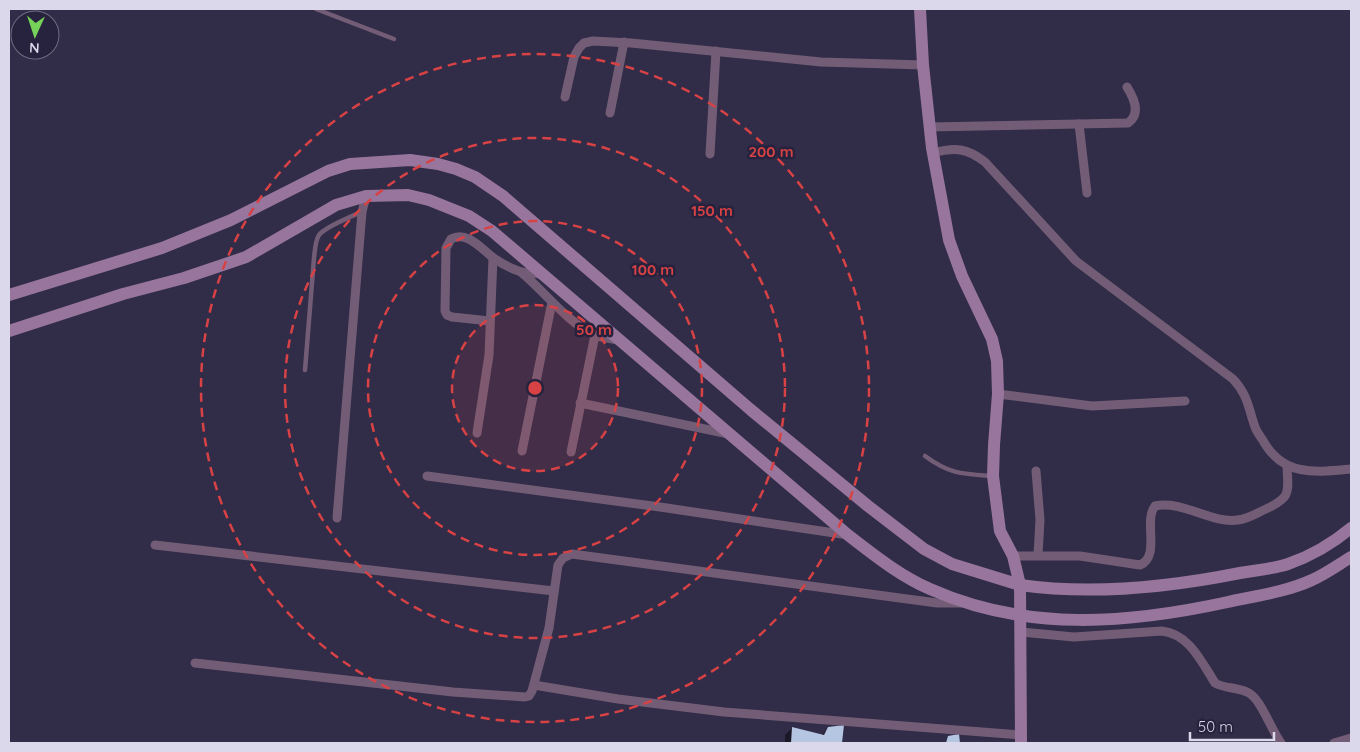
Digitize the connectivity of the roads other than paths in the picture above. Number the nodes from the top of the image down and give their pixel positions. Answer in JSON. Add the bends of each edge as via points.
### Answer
{"nodes":[{"id":1,"x":316,"y":9,"type":"edge"},
{"id":2,"x":920,"y":9,"type":"edge"},
{"id":3,"x":394,"y":39,"type":"dead end"},
{"id":4,"x":624,"y":42,"type":"junction"},
{"id":5,"x":716,"y":51,"type":"junction"},
{"id":6,"x":923,"y":65,"type":"junction"},
{"id":7,"x":1128,"y":88,"type":"dead end"},
{"id":8,"x":565,"y":97,"type":"dead end"},
{"id":9,"x":610,"y":113,"type":"dead end"},
{"id":10,"x":1079,"y":124,"type":"junction"},
{"id":11,"x":930,"y":126,"type":"junction"},
{"id":12,"x":933,"y":153,"type":"junction"},
{"id":13,"x":710,"y":154,"type":"dead end"},
{"id":14,"x":1087,"y":193,"type":"dead end"},
{"id":15,"x":366,"y":196,"type":"junction"},
{"id":16,"x":362,"y":212,"type":"junction"},
{"id":17,"x":494,"y":258,"type":"junction"},
{"id":18,"x":521,"y":272,"type":"junction"},
{"id":19,"x":543,"y":274,"type":"junction"},
{"id":20,"x":9,"y":295,"type":"edge"},
{"id":21,"x":552,"y":302,"type":"junction"},
{"id":22,"x":490,"y":321,"type":"junction"},
{"id":23,"x":9,"y":331,"type":"edge"},
{"id":24,"x":595,"y":335,"type":"junction"},
{"id":25,"x":618,"y":340,"type":"junction"},
{"id":26,"x":305,"y":370,"type":"dead end"},
{"id":27,"x":998,"y":394,"type":"junction"},
{"id":28,"x":1185,"y":401,"type":"dead end"},
{"id":29,"x":580,"y":403,"type":"junction"},
{"id":30,"x":477,"y":433,"type":"dead end"},
{"id":31,"x":732,"y":435,"type":"junction"},
{"id":32,"x":522,"y":451,"type":"dead end"},
{"id":33,"x":571,"y":452,"type":"dead end"},
{"id":34,"x":925,"y":456,"type":"dead end"},
{"id":35,"x":1287,"y":466,"type":"junction"},
{"id":36,"x":1351,"y":469,"type":"edge"},
{"id":37,"x":1036,"y":472,"type":"dead end"},
{"id":38,"x":428,"y":476,"type":"dead end"},
{"id":39,"x":993,"y":476,"type":"junction"},
{"id":40,"x":337,"y":518,"type":"dead end"},
{"id":41,"x":1351,"y":528,"type":"edge"},
{"id":42,"x":848,"y":535,"type":"junction"},
{"id":43,"x":155,"y":545,"type":"dead end"},
{"id":44,"x":1038,"y":555,"type":"junction"},
{"id":45,"x":1013,"y":556,"type":"junction"},
{"id":46,"x":1351,"y":557,"type":"edge"},
{"id":47,"x":1020,"y":587,"type":"junction"},
{"id":48,"x":554,"y":591,"type":"junction"},
{"id":49,"x":968,"y":603,"type":"junction"},
{"id":50,"x":1021,"y":613,"type":"junction"},
{"id":51,"x":1021,"y":632,"type":"junction"},
{"id":52,"x":195,"y":663,"type":"dead end"},
{"id":53,"x":534,"y":685,"type":"junction"},
{"id":54,"x":1351,"y":738,"type":"edge"},
{"id":55,"x":1021,"y":739,"type":"edge"},
{"id":56,"x":1281,"y":743,"type":"edge"},
{"id":57,"x":1334,"y":743,"type":"edge"}],
"edges":[{"from":1,"to":3,"type":"lane"},
{"from":2,"to":6,"type":"street"},
{"from":4,"to":5,"type":"street"},
{"from":4,"to":8,"type":"street","via":[[584,43],[574,57]]},
{"from":4,"to":9,"type":"street"},
{"from":5,"to":6,"type":"street","via":[[820,62]]},
{"from":5,"to":13,"type":"street"},
{"from":6,"to":11,"type":"street"},
{"from":7,"to":10,"type":"street","via":[[1135,104],[1131,121]]},
{"from":10,"to":11,"type":"street"},
{"from":10,"to":14,"type":"street"},
{"from":11,"to":12,"type":"street"},
{"from":12,"to":27,"type":"street","via":[[949,240],[962,276],[992,338],[997,361]]},
{"from":12,"to":35,"type":"street","via":[[957,149],[980,158],[1076,261],[1234,379],[1243,389],[1256,429],[1272,454]]},
{"from":15,"to":16,"type":"street"},
{"from":15,"to":19,"type":"street","via":[[408,195],[469,216]]},
{"from":15,"to":23,"type":"street","via":[[336,205],[246,257]]},
{"from":16,"to":26,"type":"lane","via":[[319,235],[314,258]]},
{"from":16,"to":40,"type":"street"},
{"from":17,"to":18,"type":"street"},
{"from":17,"to":22,"type":"street"},
{"from":17,"to":22,"type":"street","via":[[465,237],[454,237],[446,248],[447,315]]},
{"from":18,"to":19,"type":"street"},
{"from":18,"to":21,"type":"street"},
{"from":19,"to":25,"type":"street"},
{"from":20,"to":47,"type":"street","via":[[162,248],[232,220],[328,171],[350,164],[410,160],[456,169],[503,196],[751,410],[924,549],[952,564]]},
{"from":21,"to":24,"type":"street"},
{"from":21,"to":32,"type":"street"},
{"from":22,"to":30,"type":"street","via":[[489,355]]},
{"from":24,"to":25,"type":"street"},
{"from":24,"to":29,"type":"street"},
{"from":25,"to":31,"type":"street"},
{"from":27,"to":28,"type":"street","via":[[1092,406]]},
{"from":27,"to":39,"type":"street"},
{"from":29,"to":31,"type":"street"},
{"from":29,"to":33,"type":"street"},
{"from":31,"to":42,"type":"street"},
{"from":34,"to":39,"type":"lane","via":[[951,472]]},
{"from":35,"to":36,"type":"street","via":[[1310,471]]},
{"from":35,"to":44,"type":"street","via":[[1288,489],[1284,498],[1245,519],[1230,520],[1185,508],[1155,506],[1150,512],[1149,552],[1140,565],[1080,556]]},
{"from":37,"to":44,"type":"street","via":[[1040,520]]},
{"from":38,"to":42,"type":"street"},
{"from":39,"to":45,"type":"street","via":[[1000,531]]},
{"from":41,"to":47,"type":"street","via":[[1320,550],[1288,564],[1204,580],[1090,590]]},
{"from":42,"to":49,"type":"street","via":[[904,575]]},
{"from":43,"to":48,"type":"street"},
{"from":44,"to":45,"type":"street"},
{"from":45,"to":47,"type":"street"},
{"from":46,"to":50,"type":"street","via":[[1312,580],[1180,613],[1086,621]]},
{"from":47,"to":50,"type":"street"},
{"from":48,"to":49,"type":"street","via":[[560,560],[572,554],[937,603]]},
{"from":48,"to":53,"type":"street","via":[[549,628]]},
{"from":49,"to":50,"type":"street"},
{"from":50,"to":51,"type":"street"},
{"from":51,"to":55,"type":"street"},
{"from":51,"to":56,"type":"street","via":[[1074,637],[1174,633],[1187,641],[1215,682],[1252,695]]},
{"from":52,"to":53,"type":"street","via":[[520,698],[529,696]]},
{"from":53,"to":55,"type":"street","via":[[724,712]]},
{"from":54,"to":57,"type":"street"}]}
